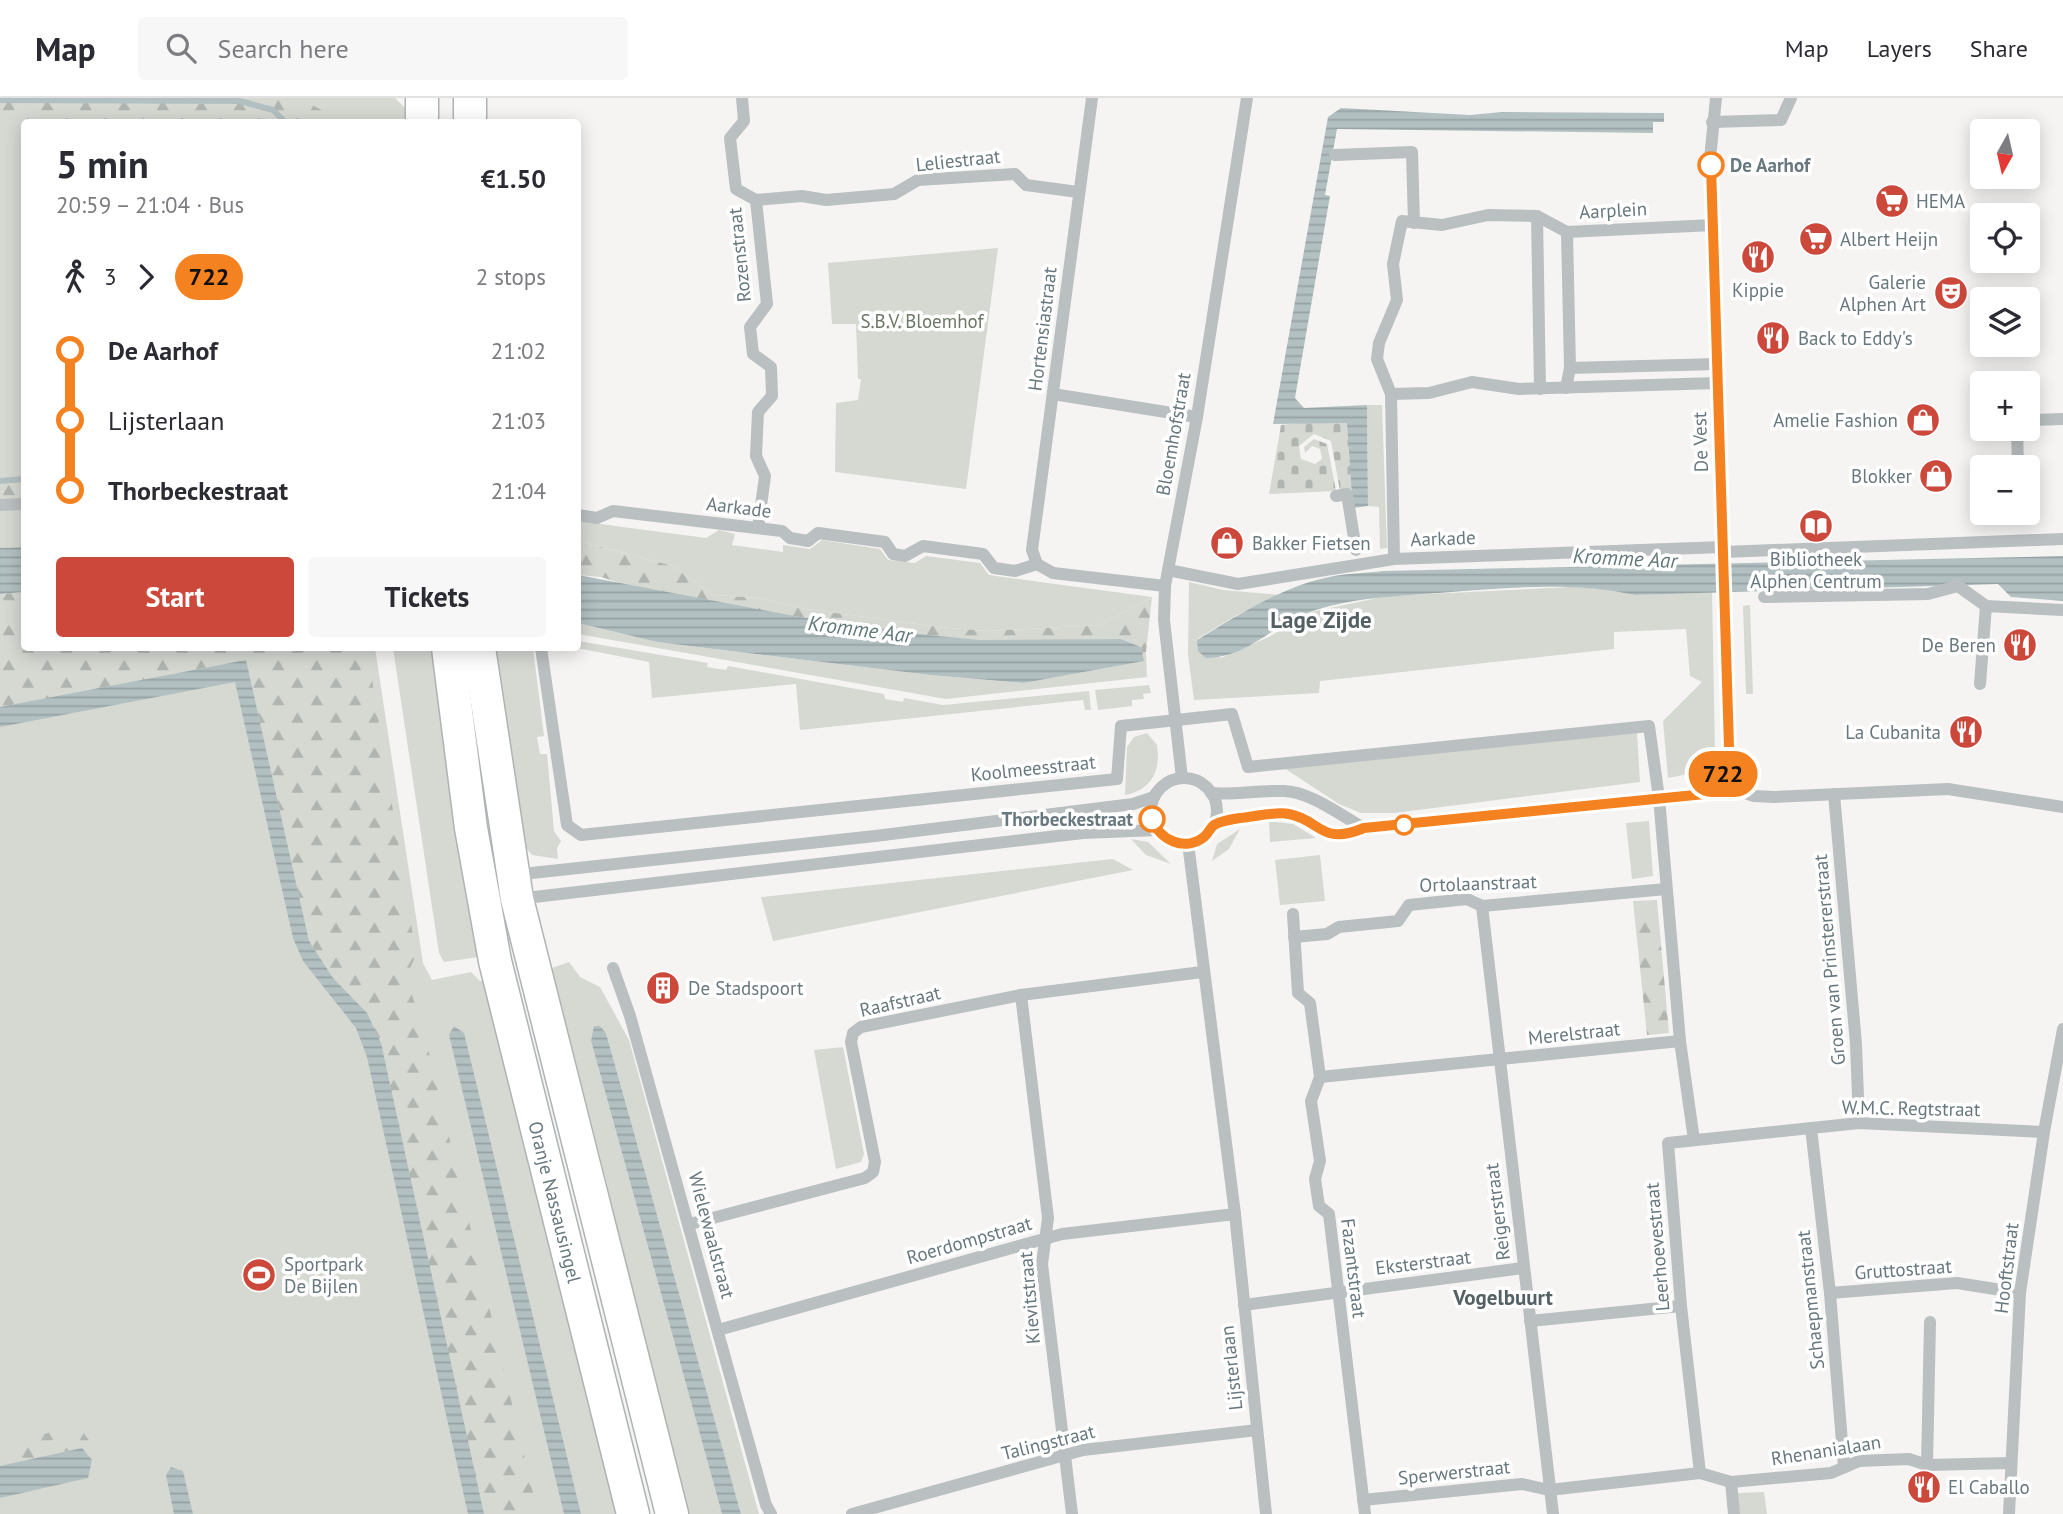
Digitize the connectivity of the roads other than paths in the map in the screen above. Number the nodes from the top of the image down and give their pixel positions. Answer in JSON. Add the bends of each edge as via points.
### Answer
{"nodes":[{"id":1,"x":422,"y":98,"type":"edge"},
{"id":2,"x":470,"y":98,"type":"edge"},
{"id":3,"x":742,"y":98,"type":"edge"},
{"id":4,"x":1092,"y":98,"type":"edge"},
{"id":5,"x":1247,"y":98,"type":"edge"},
{"id":6,"x":1716,"y":98,"type":"edge"},
{"id":7,"x":1791,"y":98,"type":"edge"},
{"id":8,"x":422,"y":119,"type":"edge"},
{"id":9,"x":470,"y":119,"type":"edge"},
{"id":10,"x":1712,"y":122,"type":"junction"},
{"id":11,"x":1335,"y":155,"type":"dead end"},
{"id":12,"x":1078,"y":192,"type":"junction"},
{"id":13,"x":756,"y":200,"type":"junction"},
{"id":14,"x":1538,"y":216,"type":"junction"},
{"id":15,"x":1414,"y":223,"type":"junction"},
{"id":16,"x":1713,"y":225,"type":"junction"},
{"id":17,"x":1567,"y":232,"type":"junction"},
{"id":18,"x":1717,"y":364,"type":"junction"},
{"id":19,"x":1634,"y":367,"type":"junction"},
{"id":20,"x":1570,"y":368,"type":"junction"},
{"id":21,"x":1718,"y":383,"type":"junction"},
{"id":22,"x":1566,"y":388,"type":"junction"},
{"id":23,"x":1540,"y":389,"type":"junction"},
{"id":24,"x":1635,"y":391,"type":"junction"},
{"id":25,"x":1054,"y":394,"type":"junction"},
{"id":26,"x":1391,"y":394,"type":"junction"},
{"id":27,"x":1197,"y":417,"type":"junction"},
{"id":28,"x":2063,"y":419,"type":"edge"},
{"id":29,"x":2040,"y":420,"type":"edge"},
{"id":30,"x":1336,"y":496,"type":"dead end"},
{"id":31,"x":21,"y":504,"type":"edge"},
{"id":32,"x":0,"y":505,"type":"edge"},
{"id":33,"x":581,"y":515,"type":"edge"},
{"id":34,"x":758,"y":528,"type":"junction"},
{"id":35,"x":2063,"y":539,"type":"edge"},
{"id":36,"x":1356,"y":550,"type":"dead end"},
{"id":37,"x":1723,"y":550,"type":"junction"},
{"id":38,"x":1394,"y":559,"type":"junction"},
{"id":39,"x":1037,"y":564,"type":"junction"},
{"id":40,"x":1168,"y":570,"type":"junction"},
{"id":41,"x":1165,"y":586,"type":"junction"},
{"id":42,"x":1763,"y":597,"type":"dead end"},
{"id":43,"x":1986,"y":606,"type":"junction"},
{"id":44,"x":2063,"y":610,"type":"edge"},
{"id":45,"x":448,"y":651,"type":"edge"},
{"id":46,"x":479,"y":651,"type":"edge"},
{"id":47,"x":541,"y":651,"type":"edge"},
{"id":48,"x":1980,"y":684,"type":"dead end"},
{"id":49,"x":1174,"y":719,"type":"junction"},
{"id":50,"x":1182,"y":778,"type":"junction"},
{"id":51,"x":1720,"y":784,"type":"junction"},
{"id":52,"x":1211,"y":793,"type":"junction"},
{"id":53,"x":1834,"y":794,"type":"junction"},
{"id":54,"x":1154,"y":797,"type":"junction"},
{"id":55,"x":1659,"y":798,"type":"junction"},
{"id":56,"x":2063,"y":807,"type":"edge"},
{"id":57,"x":1214,"y":825,"type":"junction"},
{"id":58,"x":1364,"y":828,"type":"junction"},
{"id":59,"x":1157,"y":830,"type":"junction"},
{"id":60,"x":1188,"y":843,"type":"junction"},
{"id":61,"x":515,"y":887,"type":"junction"},
{"id":62,"x":1666,"y":889,"type":"junction"},
{"id":63,"x":481,"y":891,"type":"junction"},
{"id":64,"x":1482,"y":906,"type":"junction"},
{"id":65,"x":1293,"y":914,"type":"dead end"},
{"id":66,"x":1294,"y":937,"type":"junction"},
{"id":67,"x":613,"y":968,"type":"dead end"},
{"id":68,"x":1202,"y":972,"type":"junction"},
{"id":69,"x":1021,"y":995,"type":"junction"},
{"id":70,"x":2063,"y":1029,"type":"edge"},
{"id":71,"x":1680,"y":1041,"type":"junction"},
{"id":72,"x":1499,"y":1059,"type":"junction"},
{"id":73,"x":1320,"y":1077,"type":"junction"},
{"id":74,"x":1859,"y":1123,"type":"junction"},
{"id":75,"x":1811,"y":1128,"type":"junction"},
{"id":76,"x":2044,"y":1132,"type":"junction"},
{"id":77,"x":1694,"y":1140,"type":"junction"},
{"id":78,"x":1235,"y":1214,"type":"junction"},
{"id":79,"x":690,"y":1224,"type":"junction"},
{"id":80,"x":1044,"y":1239,"type":"junction"},
{"id":81,"x":1523,"y":1268,"type":"junction"},
{"id":82,"x":1338,"y":1292,"type":"junction"},
{"id":83,"x":1830,"y":1293,"type":"junction"},
{"id":84,"x":2020,"y":1293,"type":"junction"},
{"id":85,"x":1244,"y":1305,"type":"junction"},
{"id":86,"x":1681,"y":1306,"type":"junction"},
{"id":87,"x":1530,"y":1321,"type":"junction"},
{"id":88,"x":1930,"y":1322,"type":"dead end"},
{"id":89,"x":718,"y":1330,"type":"junction"},
{"id":90,"x":1257,"y":1430,"type":"junction"},
{"id":91,"x":1066,"y":1455,"type":"junction"},
{"id":92,"x":2011,"y":1463,"type":"junction"},
{"id":93,"x":1927,"y":1465,"type":"junction"},
{"id":94,"x":1844,"y":1467,"type":"junction"},
{"id":95,"x":1700,"y":1473,"type":"junction"},
{"id":96,"x":1731,"y":1482,"type":"junction"},
{"id":97,"x":1549,"y":1490,"type":"junction"},
{"id":98,"x":1363,"y":1500,"type":"junction"},
{"id":99,"x":894,"y":1508,"type":"edge"},
{"id":100,"x":633,"y":1514,"type":"edge"},
{"id":101,"x":672,"y":1514,"type":"edge"},
{"id":102,"x":771,"y":1514,"type":"edge"},
{"id":103,"x":852,"y":1514,"type":"edge"},
{"id":104,"x":1073,"y":1514,"type":"edge"},
{"id":105,"x":1266,"y":1514,"type":"edge"},
{"id":106,"x":1365,"y":1514,"type":"edge"},
{"id":107,"x":1553,"y":1514,"type":"edge"},
{"id":108,"x":1734,"y":1514,"type":"edge"},
{"id":109,"x":2009,"y":1514,"type":"edge"}],
"edges":[{"from":1,"to":8,"type":"main road"},
{"from":2,"to":9,"type":"main road"},
{"from":3,"to":13,"type":"street","name":"Rozenstraat","via":[[744,121],[730,138],[736,190]]},
{"from":4,"to":12,"type":"street","name":"Hortensiastraat"},
{"from":5,"to":27,"type":"street","name":"Bloemhofstraat"},
{"from":6,"to":10,"type":"street","name":"De Vest"},
{"from":7,"to":10,"type":"street","via":[[1781,120]]},
{"from":10,"to":16,"type":"street","name":"De Vest"},
{"from":11,"to":15,"type":"street","via":[[1412,152]]},
{"from":12,"to":13,"type":"street","name":"Leliestraat","via":[[1026,185],[1015,174],[918,180],[894,194]]},
{"from":12,"to":25,"type":"street","name":"Hortensiastraat"},
{"from":13,"to":34,"type":"street","name":"Rozenstraat","via":[[767,303],[750,327],[753,354],[771,367],[772,396],[758,412],[756,456],[765,476]]},
{"from":14,"to":15,"type":"street","via":[[1488,215],[1442,225]]},
{"from":14,"to":17,"type":"street"},
{"from":14,"to":23,"type":"street"},
{"from":15,"to":26,"type":"street","via":[[1402,222],[1393,264],[1397,300],[1379,343],[1377,359]]},
{"from":16,"to":17,"type":"street","name":"Aarplein"},
{"from":16,"to":18,"type":"street","name":"De Vest"},
{"from":17,"to":20,"type":"street","name":"Aarplein"},
{"from":18,"to":19,"type":"street"},
{"from":18,"to":21,"type":"street","name":"De Vest"},
{"from":19,"to":20,"type":"street"},
{"from":19,"to":24,"type":"street"},
{"from":20,"to":22,"type":"street","name":"Aarplein"},
{"from":21,"to":24,"type":"street"},
{"from":21,"to":37,"type":"street","name":"De Vest"},
{"from":22,"to":23,"type":"street"},
{"from":22,"to":24,"type":"street","via":[[1618,386]]},
{"from":23,"to":26,"type":"street","via":[[1472,382],[1429,393]]},
{"from":25,"to":27,"type":"street"},
{"from":25,"to":39,"type":"street","name":"Hortensiastraat","via":[[1032,550]]},
{"from":26,"to":38,"type":"street"},
{"from":27,"to":40,"type":"street","name":"Bloemhofstraat"},
{"from":28,"to":29,"type":"street"},
{"from":30,"to":36,"type":"street","via":[[1347,494]]},
{"from":31,"to":32,"type":"street"},
{"from":33,"to":34,"type":"street","name":"Aarkade","via":[[597,517],[614,511]]},
{"from":34,"to":39,"type":"street","name":"Aarkade","via":[[808,541],[818,533],[885,542],[893,554],[905,555],[923,546],[983,554],[994,568],[1015,571]]},
{"from":35,"to":37,"type":"street","name":"Aarkade","via":[[2019,535]]},
{"from":37,"to":38,"type":"street","name":"Aarkade"},
{"from":37,"to":51,"type":"street","name":"De Vest","via":[[1729,747]]},
{"from":38,"to":40,"type":"street","name":"Aarkade","via":[[1238,584]]},
{"from":39,"to":41,"type":"street","name":"Aarkade","via":[[1053,573]]},
{"from":40,"to":41,"type":"street","name":"Bloemhofstraat"},
{"from":41,"to":49,"type":"street","name":"Bloemhofstraat"},
{"from":42,"to":43,"type":"street","via":[[1928,594],[1958,586]]},
{"from":43,"to":44,"type":"street"},
{"from":43,"to":48,"type":"street"},
{"from":45,"to":63,"type":"main road","name":"Oranje Nassausingel"},
{"from":46,"to":61,"type":"main road","name":"Oranje Nassausingel"},
{"from":47,"to":49,"type":"street","name":"Koolmeesstraat","via":[[567,825],[581,835],[1116,779],[1121,726]]},
{"from":49,"to":50,"type":"street","name":"Bloemhofstraat"},
{"from":49,"to":55,"type":"street","name":"Koolmeesstraat","via":[[1232,714],[1248,766],[1649,726]]},
{"from":50,"to":52,"type":"street","via":[[1199,781]]},
{"from":50,"to":54,"type":"street","via":[[1166,784]]},
{"from":51,"to":53,"type":"street","via":[[1754,796]]},
{"from":51,"to":55,"type":"street","via":[[1705,794]]},
{"from":52,"to":57,"type":"street","via":[[1217,808]]},
{"from":52,"to":58,"type":"street","via":[[1284,790],[1302,794]]},
{"from":53,"to":56,"type":"street","via":[[1948,789]]},
{"from":53,"to":74,"type":"street","name":"Groen van Prinstererstraat"},
{"from":54,"to":59,"type":"street","via":[[1152,817]]},
{"from":54,"to":61,"type":"street","via":[[1128,805]]},
{"from":55,"to":58,"type":"street"},
{"from":55,"to":62,"type":"street"},
{"from":57,"to":58,"type":"street","via":[[1289,814],[1328,834]]},
{"from":57,"to":60,"type":"street","via":[[1206,835]]},
{"from":59,"to":60,"type":"street","via":[[1171,841]]},
{"from":59,"to":61,"type":"street","via":[[1083,832]]},
{"from":60,"to":68,"type":"street","name":"Lijsterlaan"},
{"from":61,"to":63,"type":"street"},
{"from":61,"to":63,"type":"street"},
{"from":61,"to":101,"type":"main road","name":"Oranje Nassausingel"},
{"from":62,"to":64,"type":"street","name":"Ortolaanstraat"},
{"from":62,"to":71,"type":"street"},
{"from":63,"to":100,"type":"main road","name":"Oranje Nassausingel","via":[[530,1112]]},
{"from":64,"to":66,"type":"street","name":"Ortolaanstraat","via":[[1467,899],[1409,905],[1398,921]]},
{"from":64,"to":72,"type":"street","name":"Reigerstraat"},
{"from":65,"to":66,"type":"street","name":"Fazantstraat"},
{"from":66,"to":73,"type":"street","name":"Fazantstraat","via":[[1298,993],[1310,1003]]},
{"from":67,"to":79,"type":"street","name":"Wielewaalstraat"},
{"from":68,"to":69,"type":"street","name":"Raafstraat"},
{"from":68,"to":78,"type":"street","name":"Lijsterlaan"},
{"from":69,"to":79,"type":"street","name":"Raafstraat","via":[[860,1027],[851,1042],[875,1162],[873,1172],[865,1178]]},
{"from":69,"to":80,"type":"street","name":"Kievitstraat","via":[[1048,1218]]},
{"from":70,"to":76,"type":"street","name":"Hooftstraat"},
{"from":71,"to":72,"type":"street","name":"Merelstraat"},
{"from":71,"to":77,"type":"street"},
{"from":72,"to":73,"type":"street","name":"Merelstraat"},
{"from":72,"to":81,"type":"street","name":"Reigerstraat"},
{"from":73,"to":82,"type":"street","name":"Fazantstraat","via":[[1311,1101],[1320,1161],[1315,1179],[1319,1206],[1329,1214]]},
{"from":74,"to":75,"type":"street","name":"W.M.C. Regtstraat"},
{"from":74,"to":76,"type":"street","name":"W.M.C. Regtstraat"},
{"from":75,"to":77,"type":"street","name":"W.M.C. Regtstraat"},
{"from":75,"to":83,"type":"street","name":"Schaepmanstraat"},
{"from":76,"to":84,"type":"street","name":"Hooftstraat"},
{"from":77,"to":86,"type":"street","name":"Leerhoevestraat","via":[[1668,1143]]},
{"from":78,"to":80,"type":"street","name":"Roerdompstraat"},
{"from":78,"to":85,"type":"street","name":"Lijsterlaan"},
{"from":79,"to":89,"type":"street","name":"Wielewaalstraat"},
{"from":80,"to":89,"type":"street","name":"Roerdompstraat"},
{"from":80,"to":91,"type":"street","name":"Kievitstraat","via":[[1042,1265]]},
{"from":81,"to":82,"type":"street","name":"Eksterstraat"},
{"from":81,"to":87,"type":"street","name":"Reigerstraat"},
{"from":82,"to":85,"type":"street","name":"Eksterstraat"},
{"from":82,"to":98,"type":"street","name":"Fazantstraat"},
{"from":83,"to":84,"type":"street","name":"Gruttostraat","via":[[1957,1283]]},
{"from":83,"to":94,"type":"street","name":"Schaepmanstraat"},
{"from":84,"to":92,"type":"street","name":"Hooftstraat"},
{"from":85,"to":90,"type":"street","name":"Lijsterlaan"},
{"from":86,"to":87,"type":"street"},
{"from":86,"to":95,"type":"street","name":"Leerhoevestraat"},
{"from":87,"to":97,"type":"street","name":"Reigerstraat"},
{"from":88,"to":93,"type":"street"},
{"from":89,"to":102,"type":"street","name":"Wielewaalstraat"},
{"from":90,"to":91,"type":"street","name":"Talingstraat"},
{"from":90,"to":105,"type":"street","name":"Lijsterlaan"},
{"from":91,"to":99,"type":"street","name":"Talingstraat"},
{"from":91,"to":104,"type":"street","name":"Kievitstraat"},
{"from":92,"to":93,"type":"street","name":"Rhenanialaan"},
{"from":92,"to":109,"type":"street","name":"Hooftstraat"},
{"from":93,"to":94,"type":"street","name":"Rhenanialaan","via":[[1909,1459],[1858,1461]]},
{"from":94,"to":96,"type":"street","name":"Rhenanialaan","via":[[1830,1473]]},
{"from":95,"to":96,"type":"street","name":"Rhenanialaan"},
{"from":95,"to":97,"type":"street","name":"Rhenanialaan"},
{"from":96,"to":108,"type":"street"},
{"from":97,"to":98,"type":"street","name":"Sperwerstraat","via":[[1522,1484]]},
{"from":97,"to":107,"type":"street","name":"Reigerstraat"},
{"from":98,"to":106,"type":"street","name":"Fazantstraat"},
{"from":99,"to":103,"type":"street","name":"Talingstraat"}]}
